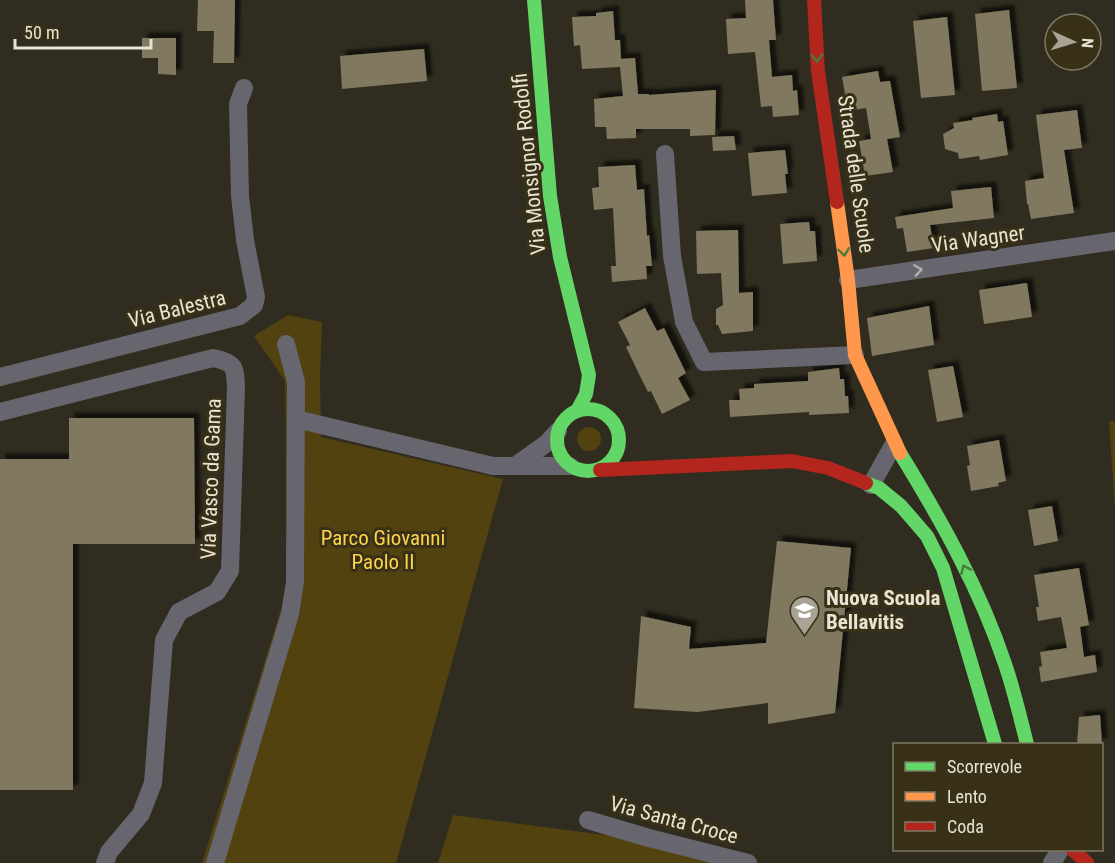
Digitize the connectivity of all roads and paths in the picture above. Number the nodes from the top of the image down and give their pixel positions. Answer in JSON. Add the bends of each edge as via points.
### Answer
{"nodes":[{"id":1,"x":534,"y":0,"type":"edge"},
{"id":2,"x":814,"y":0,"type":"edge"},
{"id":3,"x":244,"y":88,"type":"dead end"},
{"id":4,"x":664,"y":154,"type":"dead end"},
{"id":5,"x":1115,"y":241,"type":"edge"},
{"id":6,"x":848,"y":280,"type":"junction"},
{"id":7,"x":286,"y":344,"type":"dead end"},
{"id":8,"x":855,"y":355,"type":"junction"},
{"id":9,"x":586,"y":357,"type":"junction"},
{"id":10,"x":0,"y":377,"type":"edge"},
{"id":11,"x":577,"y":411,"type":"junction"},
{"id":12,"x":0,"y":412,"type":"edge"},
{"id":13,"x":605,"y":414,"type":"junction"},
{"id":14,"x":296,"y":419,"type":"junction"},
{"id":15,"x":558,"y":432,"type":"junction"},
{"id":16,"x":619,"y":433,"type":"junction"},
{"id":17,"x":894,"y":444,"type":"junction"},
{"id":18,"x":515,"y":466,"type":"junction"},
{"id":19,"x":570,"y":466,"type":"junction"},
{"id":20,"x":652,"y":466,"type":"junction"},
{"id":21,"x":600,"y":470,"type":"junction"},
{"id":22,"x":871,"y":485,"type":"junction"},
{"id":23,"x":989,"y":623,"type":"junction"},
{"id":24,"x":965,"y":643,"type":"junction"},
{"id":25,"x":995,"y":743,"type":"edge"},
{"id":26,"x":1027,"y":743,"type":"edge"},
{"id":27,"x":588,"y":820,"type":"dead end"},
{"id":28,"x":1075,"y":851,"type":"edge"},
{"id":29,"x":105,"y":863,"type":"edge"},
{"id":30,"x":215,"y":863,"type":"edge"},
{"id":31,"x":748,"y":863,"type":"edge"},
{"id":32,"x":1087,"y":863,"type":"edge"}],
"edges":[{"from":1,"to":9,"type":"street","name":"Via Monsignor Rodolfi","via":[[550,196],[560,257]]},
{"from":2,"to":6,"type":"street","name":"Strada delle Scuole","one_way":true,"via":[[818,71]]},
{"from":3,"to":10,"type":"street","name":"Via Balestra","via":[[238,104],[240,196],[255,287],[254,305],[240,316]]},
{"from":4,"to":8,"type":"street","via":[[672,256],[684,322],[704,362]]},
{"from":6,"to":5,"type":"street","name":"Via Wagner","one_way":true},
{"from":6,"to":8,"type":"street","name":"Strada delle Scuole"},
{"from":7,"to":14,"type":"street","via":[[296,382]]},
{"from":8,"to":17,"type":"street","name":"Strada delle Scuole"},
{"from":9,"to":11,"type":"street","name":"Via Monsignor Rodolfi","via":[[586,394]]},
{"from":9,"to":13,"type":"street","name":"Via Monsignor Rodolfi"},
{"from":11,"to":13,"type":"street"},
{"from":11,"to":15,"type":"street","name":"Via Monsignor Rodolfi","via":[[562,423]]},
{"from":12,"to":29,"type":"street","name":"Via Vasco da Gama","via":[[213,358],[230,362],[235,369],[230,571],[217,592],[179,612],[164,640],[153,783],[141,814],[109,852]]},
{"from":13,"to":16,"type":"street","name":"Via Monsignor Rodolfi"},
{"from":14,"to":18,"type":"street","via":[[493,466]]},
{"from":14,"to":30,"type":"street","via":[[295,582],[290,614]]},
{"from":15,"to":18,"type":"street"},
{"from":15,"to":19,"type":"street","via":[[559,451]]},
{"from":16,"to":20,"type":"street","name":"Via Monsignor Rodolfi","via":[[634,453]]},
{"from":16,"to":21,"type":"street","via":[[616,455]]},
{"from":17,"to":22,"type":"street"},
{"from":23,"to":17,"type":"street","name":"Strada delle Scuole","one_way":true,"via":[[953,543]]},
{"from":18,"to":19,"type":"street"},
{"from":19,"to":21,"type":"street","via":[[590,472]]},
{"from":20,"to":21,"type":"street"},
{"from":20,"to":22,"type":"street","via":[[792,461],[828,468]]},
{"from":22,"to":24,"type":"street","via":[[888,495],[927,536],[944,568]]},
{"from":23,"to":24,"type":"street","via":[[981,634]]},
{"from":23,"to":26,"type":"street","name":"Strada delle Scuole"},
{"from":24,"to":25,"type":"street"},
{"from":27,"to":31,"type":"street","name":"Via Santa Croce"},
{"from":28,"to":32,"type":"street"}]}
